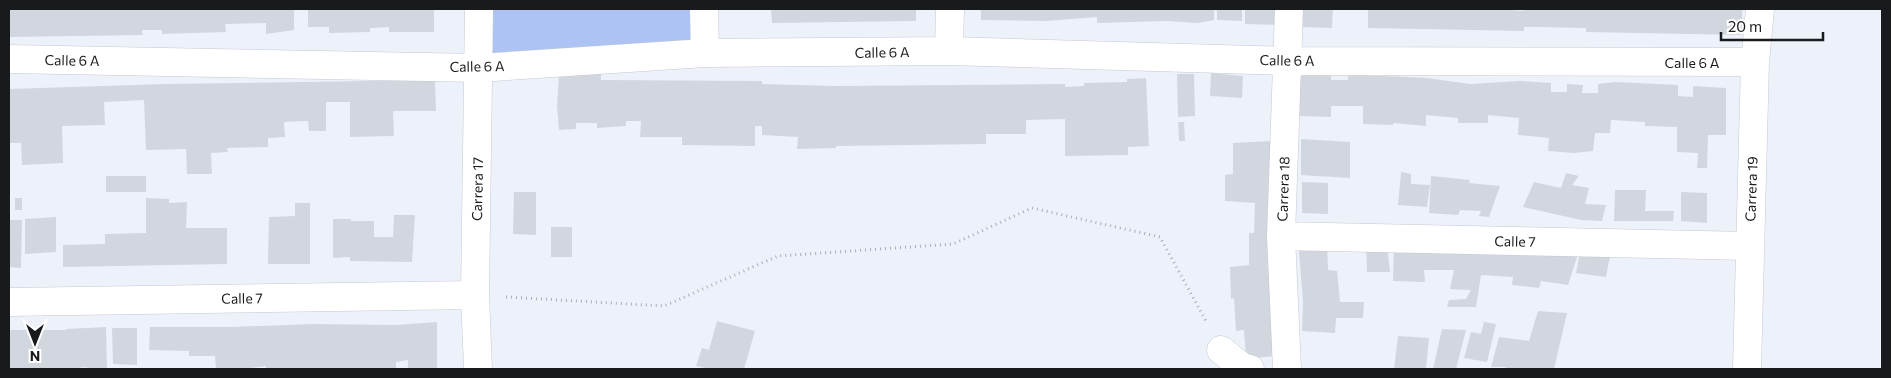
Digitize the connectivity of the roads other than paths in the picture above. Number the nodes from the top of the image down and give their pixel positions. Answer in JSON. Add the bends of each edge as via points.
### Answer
{"nodes":[{"id":1,"x":479,"y":9,"type":"edge"},
{"id":2,"x":704,"y":9,"type":"edge"},
{"id":3,"x":950,"y":9,"type":"edge"},
{"id":4,"x":1289,"y":9,"type":"edge"},
{"id":5,"x":1760,"y":9,"type":"edge"},
{"id":6,"x":949,"y":51,"type":"junction"},
{"id":7,"x":705,"y":53,"type":"junction"},
{"id":8,"x":9,"y":59,"type":"edge"},
{"id":9,"x":1287,"y":61,"type":"junction"},
{"id":10,"x":1755,"y":62,"type":"junction"},
{"id":11,"x":479,"y":68,"type":"junction"},
{"id":12,"x":1281,"y":236,"type":"junction"},
{"id":13,"x":1749,"y":246,"type":"junction"},
{"id":14,"x":475,"y":295,"type":"junction"},
{"id":15,"x":9,"y":302,"type":"edge"},
{"id":16,"x":1221,"y":350,"type":"road end"},
{"id":17,"x":478,"y":369,"type":"edge"},
{"id":18,"x":1250,"y":369,"type":"edge"},
{"id":19,"x":1287,"y":369,"type":"edge"},
{"id":20,"x":1747,"y":369,"type":"edge"}],
"edges":[{"from":1,"to":11,"type":"street","name":"Carrera 17"},
{"from":2,"to":7,"type":"street"},
{"from":3,"to":6,"type":"street"},
{"from":4,"to":9,"type":"street","name":"Carrera 18"},
{"from":5,"to":10,"type":"street","name":"Carrera 19"},
{"from":6,"to":7,"type":"street","name":"Calle 6 A"},
{"from":6,"to":9,"type":"street","name":"Calle 6 A"},
{"from":7,"to":11,"type":"street","name":"Calle 6 A"},
{"from":8,"to":11,"type":"street","name":"Calle 6 A"},
{"from":9,"to":10,"type":"street","name":"Calle 6 A"},
{"from":9,"to":12,"type":"street","name":"Carrera 18"},
{"from":10,"to":13,"type":"street","name":"Carrera 19"},
{"from":11,"to":14,"type":"street","name":"Carrera 17"},
{"from":12,"to":13,"type":"street","name":"Calle 7"},
{"from":12,"to":19,"type":"street","name":"Carrera 18"},
{"from":13,"to":20,"type":"street","name":"Carrera 19"},
{"from":14,"to":15,"type":"street","name":"Calle 7"},
{"from":14,"to":17,"type":"street","name":"Carrera 17"},
{"from":16,"to":18,"type":"street","via":[[1242,367]]}]}
